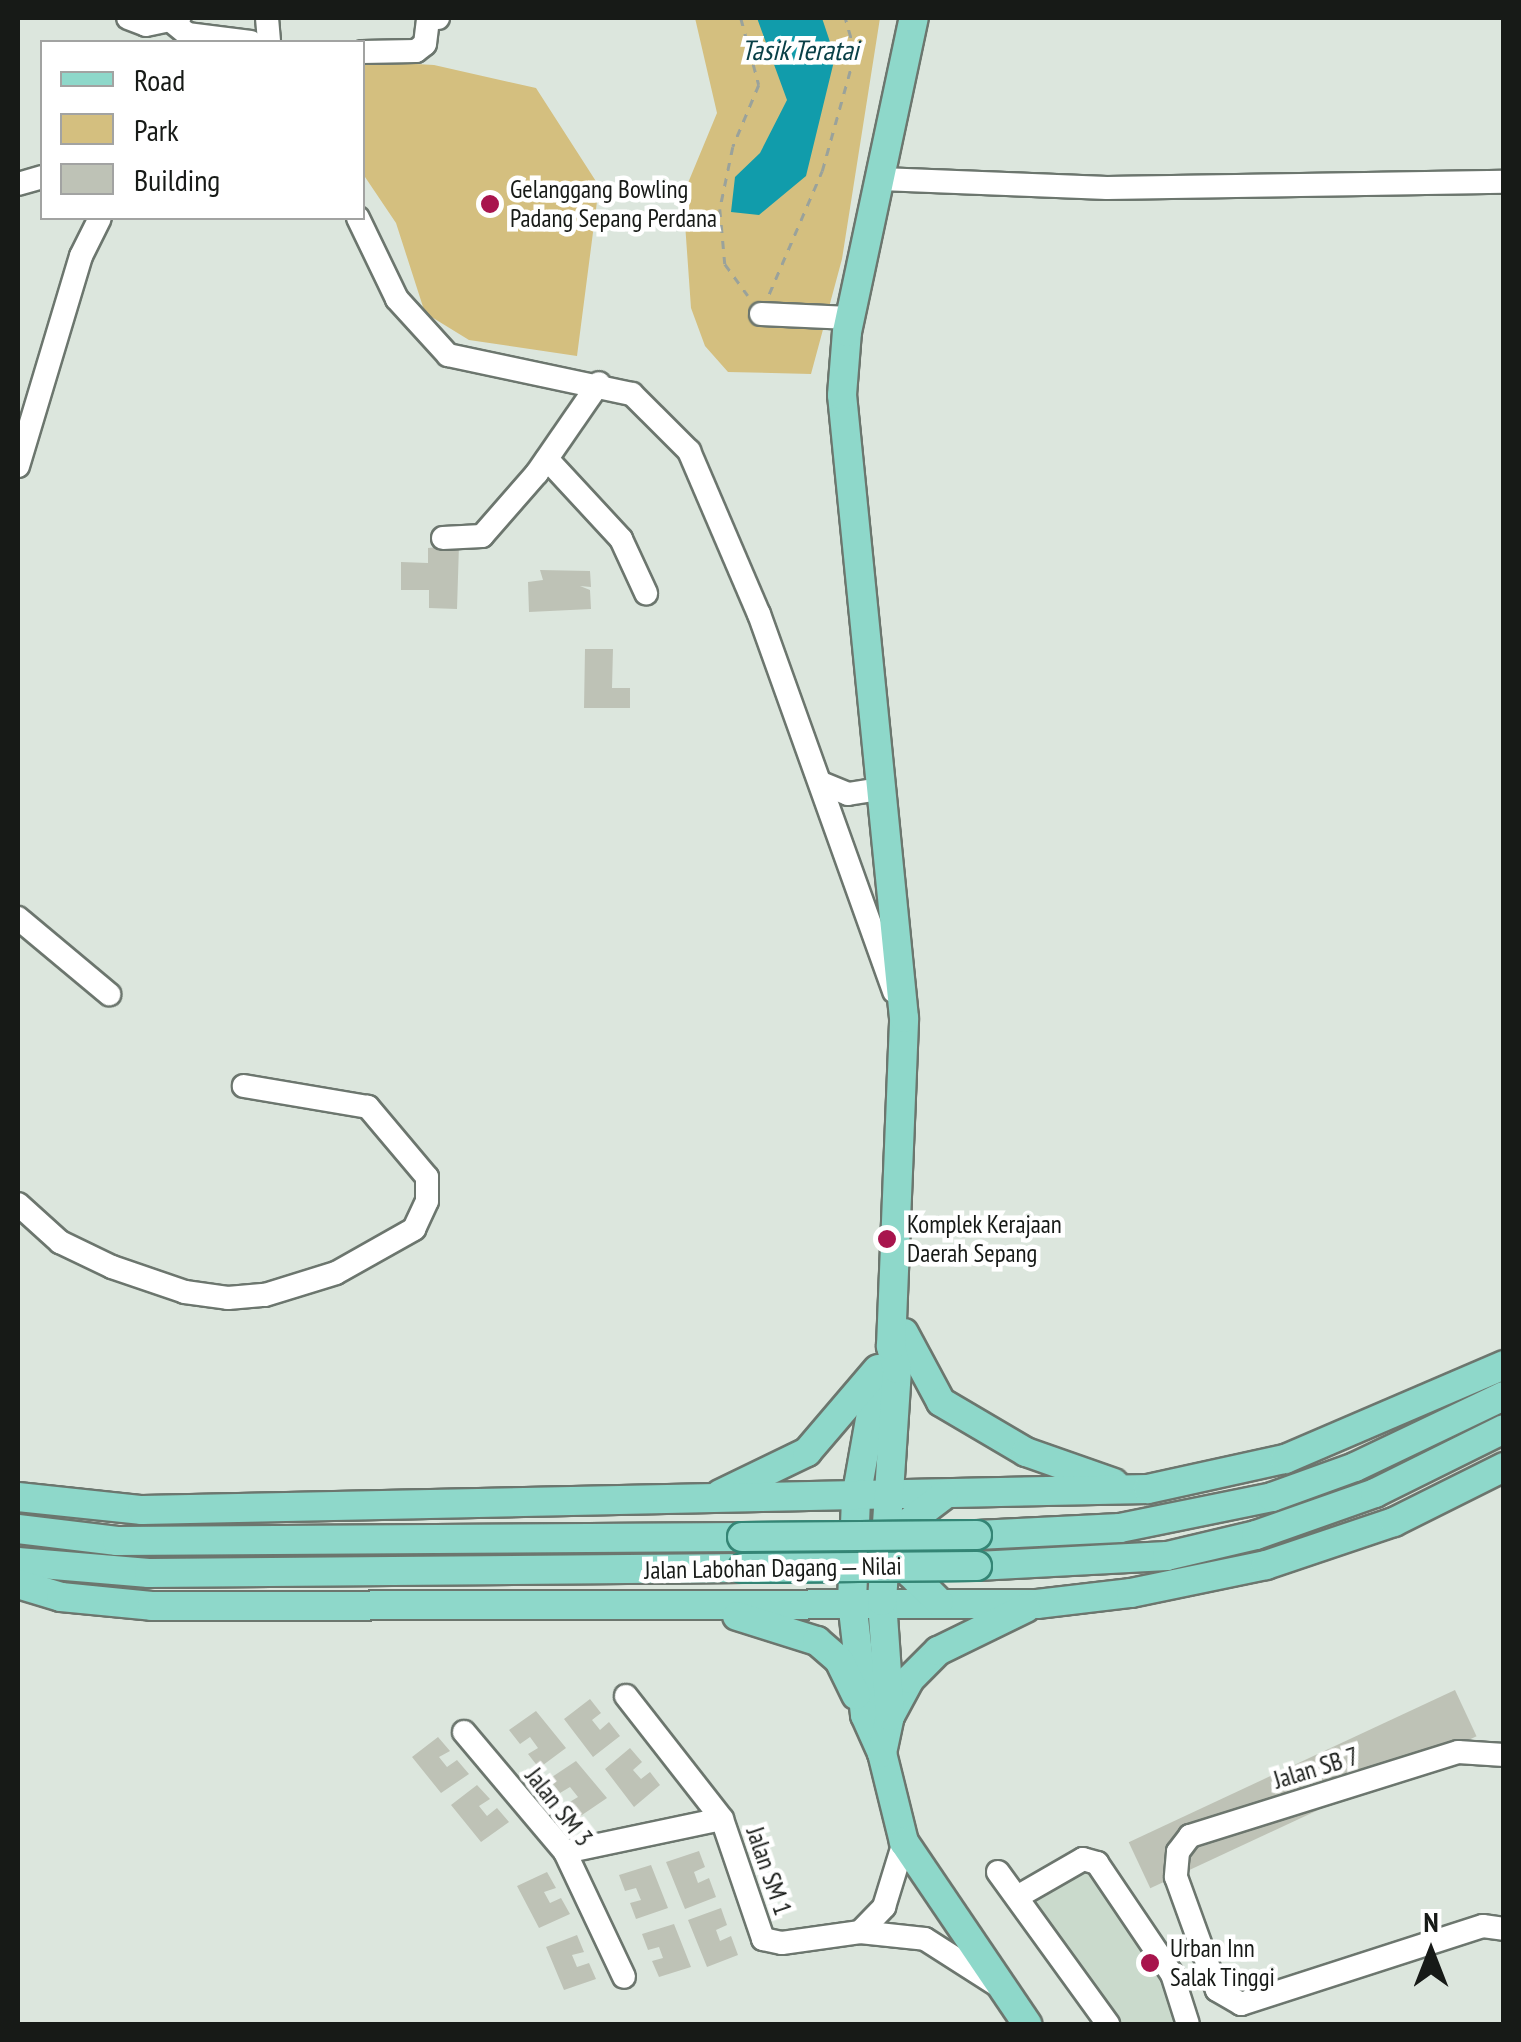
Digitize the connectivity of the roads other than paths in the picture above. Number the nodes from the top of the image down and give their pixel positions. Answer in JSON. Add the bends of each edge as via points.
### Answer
{"nodes":[{"id":1,"x":411,"y":18,"type":"edge"},
{"id":2,"x":428,"y":18,"type":"edge"},
{"id":3,"x":438,"y":18,"type":"edge"},
{"id":4,"x":914,"y":18,"type":"edge"},
{"id":5,"x":174,"y":19,"type":"edge"},
{"id":6,"x":142,"y":28,"type":"edge"},
{"id":7,"x":234,"y":40,"type":"edge"},
{"id":8,"x":365,"y":52,"type":"edge"},
{"id":9,"x":881,"y":179,"type":"junction"},
{"id":10,"x":1504,"y":182,"type":"edge"},
{"id":11,"x":99,"y":220,"type":"edge"},
{"id":12,"x":359,"y":220,"type":"edge"},
{"id":13,"x":761,"y":314,"type":"road end"},
{"id":14,"x":850,"y":318,"type":"junction"},
{"id":15,"x":599,"y":383,"type":"junction"},
{"id":16,"x":547,"y":459,"type":"junction"},
{"id":17,"x":18,"y":466,"type":"edge"},
{"id":18,"x":443,"y":538,"type":"dead end"},
{"id":19,"x":646,"y":593,"type":"dead end"},
{"id":20,"x":822,"y":783,"type":"junction"},
{"id":21,"x":880,"y":789,"type":"junction"},
{"id":22,"x":18,"y":918,"type":"edge"},
{"id":23,"x":110,"y":994,"type":"dead end"},
{"id":24,"x":904,"y":1018,"type":"junction"},
{"id":25,"x":244,"y":1086,"type":"dead end"},
{"id":26,"x":18,"y":1204,"type":"edge"},
{"id":27,"x":894,"y":1303,"type":"junction"},
{"id":28,"x":885,"y":1358,"type":"junction"},
{"id":29,"x":1504,"y":1365,"type":"edge"},
{"id":30,"x":1504,"y":1396,"type":"edge"},
{"id":31,"x":1504,"y":1428,"type":"edge"},
{"id":32,"x":1504,"y":1468,"type":"edge"},
{"id":33,"x":1148,"y":1490,"type":"junction"},
{"id":34,"x":943,"y":1496,"type":"junction"},
{"id":35,"x":18,"y":1497,"type":"edge"},
{"id":36,"x":885,"y":1497,"type":"junction"},
{"id":37,"x":856,"y":1498,"type":"junction"},
{"id":38,"x":674,"y":1500,"type":"junction"},
{"id":39,"x":795,"y":1501,"type":"junction"},
{"id":40,"x":18,"y":1529,"type":"edge"},
{"id":41,"x":18,"y":1562,"type":"edge"},
{"id":42,"x":18,"y":1584,"type":"edge"},
{"id":43,"x":852,"y":1601,"type":"junction"},
{"id":44,"x":882,"y":1601,"type":"junction"},
{"id":45,"x":939,"y":1602,"type":"junction"},
{"id":46,"x":798,"y":1603,"type":"junction"},
{"id":47,"x":1037,"y":1604,"type":"junction"},
{"id":48,"x":678,"y":1609,"type":"junction"},
{"id":49,"x":626,"y":1696,"type":"dead end"},
{"id":50,"x":878,"y":1715,"type":"junction"},
{"id":51,"x":464,"y":1732,"type":"dead end"},
{"id":52,"x":1504,"y":1755,"type":"edge"},
{"id":53,"x":722,"y":1819,"type":"junction"},
{"id":54,"x":904,"y":1842,"type":"junction"},
{"id":55,"x":565,"y":1852,"type":"junction"},
{"id":56,"x":998,"y":1872,"type":"dead end"},
{"id":57,"x":1017,"y":1897,"type":"junction"},
{"id":58,"x":1504,"y":1929,"type":"edge"},
{"id":59,"x":860,"y":1932,"type":"junction"},
{"id":60,"x":624,"y":1977,"type":"dead end"},
{"id":61,"x":1006,"y":1990,"type":"junction"},
{"id":62,"x":1027,"y":2024,"type":"edge"},
{"id":63,"x":1108,"y":2024,"type":"edge"},
{"id":64,"x":1188,"y":2024,"type":"edge"}],
"edges":[{"from":1,"to":2,"type":"street"},
{"from":2,"to":3,"type":"street"},
{"from":2,"to":8,"type":"street","via":[[422,49]]},
{"from":4,"to":9,"type":"main road"},
{"from":5,"to":6,"type":"street"},
{"from":5,"to":7,"type":"street","via":[[188,34]]},
{"from":9,"to":10,"type":"street","via":[[1107,188]]},
{"from":9,"to":14,"type":"main road"},
{"from":11,"to":17,"type":"street","via":[[81,256]]},
{"from":12,"to":15,"type":"street","via":[[397,299],[448,355]]},
{"from":13,"to":14,"type":"street"},
{"from":14,"to":21,"type":"main road","via":[[842,395]]},
{"from":15,"to":16,"type":"street"},
{"from":15,"to":20,"type":"street","via":[[656,410],[690,450]]},
{"from":16,"to":18,"type":"street","via":[[482,536]]},
{"from":16,"to":19,"type":"street","via":[[621,539]]},
{"from":20,"to":21,"type":"street","via":[[848,794]]},
{"from":20,"to":24,"type":"street"},
{"from":21,"to":24,"type":"main road"},
{"from":22,"to":23,"type":"street"},
{"from":24,"to":27,"type":"main road"},
{"from":25,"to":26,"type":"street","via":[[368,1107],[427,1177],[414,1229],[336,1272],[264,1295],[228,1298],[184,1292],[112,1267],[60,1242]]},
{"from":27,"to":28,"type":"main road"},
{"from":27,"to":33,"type":"main road","via":[[911,1356],[941,1402],[1086,1478]]},
{"from":28,"to":36,"type":"main road","via":[[898,1369]]},
{"from":28,"to":37,"type":"main road"},
{"from":28,"to":38,"type":"main road","via":[[807,1452],[725,1493]]},
{"from":29,"to":33,"type":"main road","via":[[1285,1459]]},
{"from":30,"to":40,"type":"main road","name":"Jalan Labohan Dagang ‒ Nilai","bridge":true,"via":[[1355,1467],[1272,1497],[1120,1528],[977,1535],[117,1541]]},
{"from":31,"to":41,"type":"main road","name":"Jalan Labohan Dagang ‒ Nilai","bridge":true,"via":[[1375,1493],[1256,1535],[1167,1556],[976,1566],[149,1573]]},
{"from":32,"to":47,"type":"main road","via":[[1394,1522],[1266,1565],[1131,1594]]},
{"from":33,"to":34,"type":"main road"},
{"from":34,"to":36,"type":"main road"},
{"from":34,"to":45,"type":"main road","via":[[909,1522],[905,1548],[911,1574]]},
{"from":35,"to":38,"type":"main road","via":[[142,1510]]},
{"from":36,"to":37,"type":"main road"},
{"from":36,"to":44,"type":"main road"},
{"from":37,"to":39,"type":"main road"},
{"from":37,"to":43,"type":"main road"},
{"from":38,"to":39,"type":"main road"},
{"from":39,"to":46,"type":"main road","via":[[824,1514],[836,1536],[836,1566],[825,1587]]},
{"from":42,"to":48,"type":"main road","via":[[61,1597],[152,1606]]},
{"from":43,"to":44,"type":"main road"},
{"from":43,"to":46,"type":"main road"},
{"from":43,"to":50,"type":"main road"},
{"from":44,"to":45,"type":"main road"},
{"from":44,"to":50,"type":"main road"},
{"from":45,"to":47,"type":"main road"},
{"from":46,"to":48,"type":"main road"},
{"from":47,"to":50,"type":"main road","via":[[938,1651]]},
{"from":48,"to":50,"type":"main road","via":[[758,1619],[816,1640]]},
{"from":49,"to":53,"type":"street","name":"Jalan SM 1"},
{"from":50,"to":54,"type":"main road"},
{"from":51,"to":55,"type":"street","name":"Jalan SM 3"},
{"from":52,"to":58,"type":"street","name":"Jalan SB 7","via":[[1458,1752],[1190,1836],[1178,1852],[1176,1877],[1217,1990],[1241,2004],[1483,1926]]},
{"from":53,"to":55,"type":"street"},
{"from":53,"to":59,"type":"street","name":"Jalan SM 1","via":[[763,1939],[782,1943]]},
{"from":54,"to":59,"type":"street","via":[[884,1907]]},
{"from":54,"to":61,"type":"main road"},
{"from":55,"to":60,"type":"street","name":"Jalan SM 3"},
{"from":56,"to":57,"type":"street"},
{"from":57,"to":63,"type":"street"},
{"from":57,"to":64,"type":"street","via":[[1083,1859],[1097,1862],[1172,1974]]},
{"from":59,"to":61,"type":"street","name":"Jalan SM 1","via":[[926,1939]]},
{"from":61,"to":62,"type":"main road"}]}
